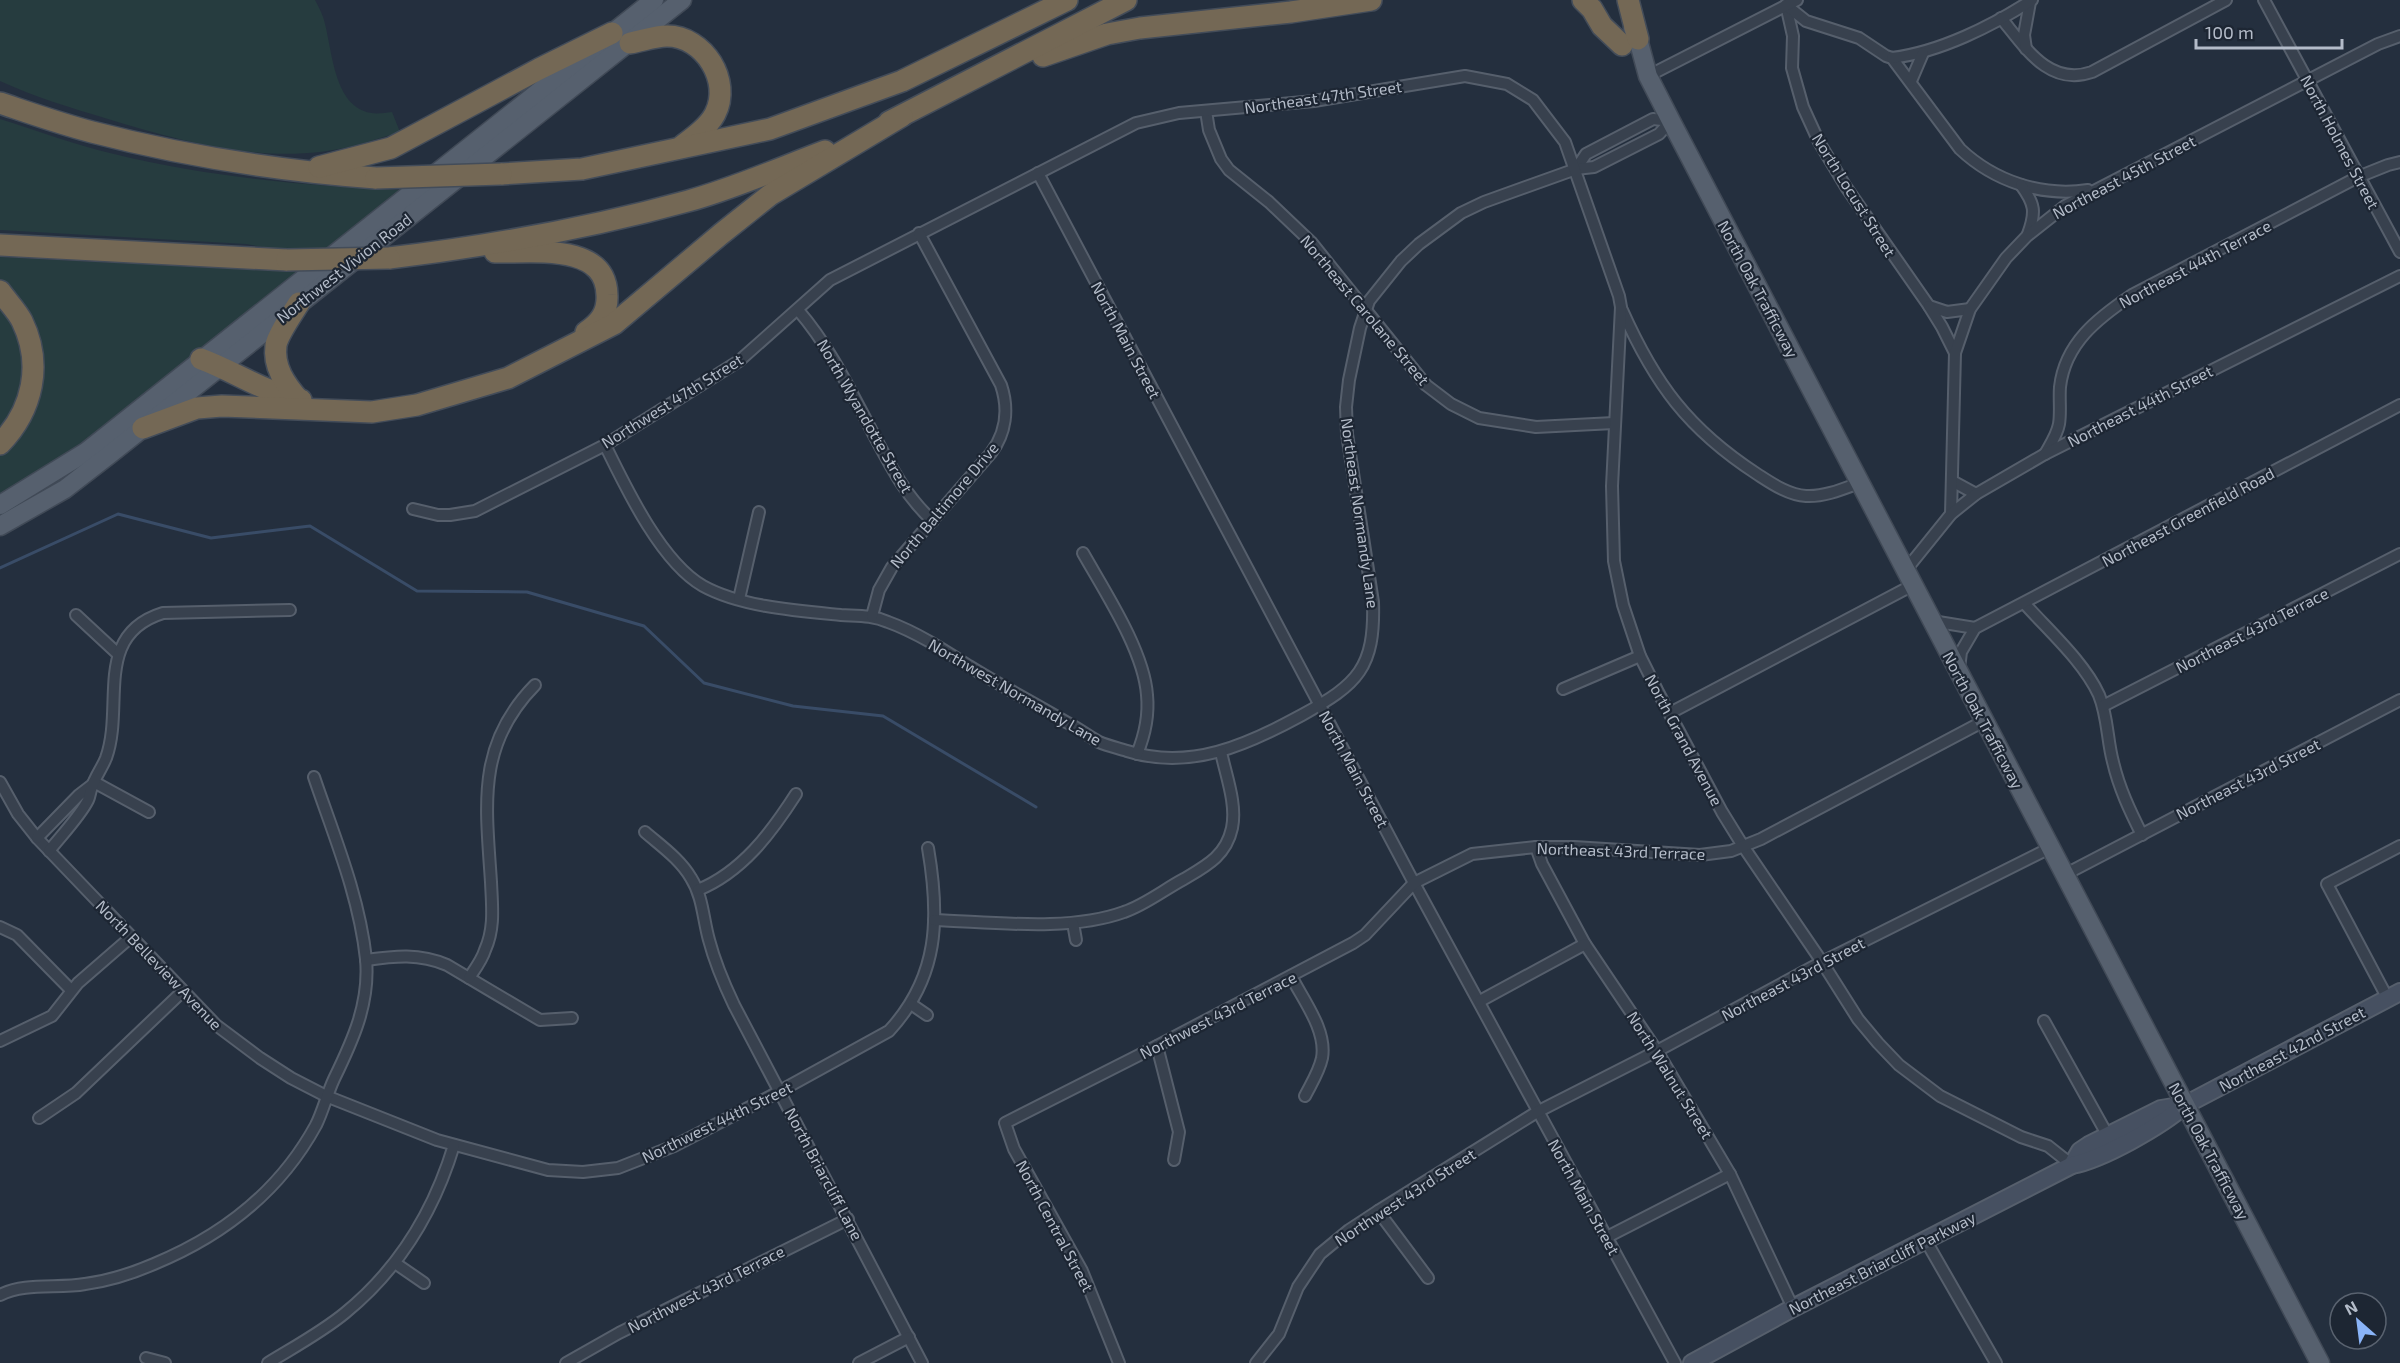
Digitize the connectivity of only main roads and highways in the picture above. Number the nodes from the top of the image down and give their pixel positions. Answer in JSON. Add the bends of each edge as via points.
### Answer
{"nodes":[{"id":1,"x":654,"y":0,"type":"edge"},
{"id":2,"x":682,"y":0,"type":"edge"},
{"id":3,"x":1067,"y":0,"type":"edge"},
{"id":4,"x":1126,"y":0,"type":"edge"},
{"id":5,"x":1371,"y":0,"type":"edge"},
{"id":6,"x":1583,"y":0,"type":"edge"},
{"id":7,"x":1598,"y":0,"type":"edge"},
{"id":8,"x":1618,"y":0,"type":"edge"},
{"id":9,"x":1628,"y":0,"type":"edge"},
{"id":10,"x":621,"y":38,"type":"junction"},
{"id":11,"x":1630,"y":42,"type":"junction"},
{"id":12,"x":999,"y":67,"type":"junction"},
{"id":13,"x":0,"y":103,"type":"edge"},
{"id":14,"x":902,"y":116,"type":"junction"},
{"id":15,"x":678,"y":150,"type":"junction"},
{"id":16,"x":295,"y":172,"type":"junction"},
{"id":17,"x":0,"y":245,"type":"edge"},
{"id":18,"x":450,"y":251,"type":"junction"},
{"id":19,"x":0,"y":291,"type":"edge"},
{"id":20,"x":299,"y":303,"type":"junction"},
{"id":21,"x":210,"y":363,"type":"junction"},
{"id":22,"x":298,"y":400,"type":"junction"},
{"id":23,"x":143,"y":428,"type":"junction"},
{"id":24,"x":0,"y":444,"type":"edge"},
{"id":25,"x":0,"y":505,"type":"edge"},
{"id":26,"x":0,"y":526,"type":"edge"},
{"id":27,"x":2394,"y":996,"type":"edge"},
{"id":28,"x":2185,"y":1105,"type":"junction"},
{"id":29,"x":2072,"y":1165,"type":"junction"},
{"id":30,"x":2314,"y":1361,"type":"edge"},
{"id":31,"x":1692,"y":1363,"type":"edge"}],
"edges":[{"from":1,"to":10,"type":"main road","name":"Northwest Vivion Road"},
{"from":2,"to":10,"type":"main road","name":"Northwest Vivion Road"},
{"from":3,"to":15,"type":"highway","via":[[902,81],[770,129]]},
{"from":4,"to":12,"type":"highway"},
{"from":5,"to":12,"type":"highway","via":[[1129,30]]},
{"from":6,"to":11,"type":"highway","via":[[1602,26]]},
{"from":7,"to":11,"type":"main road","name":"North Oak Trafficway"},
{"from":8,"to":11,"type":"main road","name":"North Oak Trafficway"},
{"from":9,"to":11,"type":"highway"},
{"from":10,"to":15,"type":"highway","via":[[683,39],[706,54],[714,66],[720,96],[716,113],[705,128]]},
{"from":10,"to":16,"type":"highway","via":[[539,69],[391,148]]},
{"from":10,"to":20,"type":"main road","name":"Northwest Vivion Road"},
{"from":10,"to":21,"type":"main road","name":"Northwest Vivion Road"},
{"from":11,"to":28,"type":"main road","name":"North Oak Trafficway"},
{"from":12,"to":14,"type":"highway"},
{"from":13,"to":16,"type":"highway","via":[[92,132]]},
{"from":14,"to":18,"type":"highway","via":[[846,144],[691,201],[579,229]]},
{"from":14,"to":23,"type":"highway","via":[[770,195],[614,324],[508,378],[417,405],[372,412],[197,408]]},
{"from":15,"to":16,"type":"highway","bridge":true,"via":[[582,169],[501,174],[376,178]]},
{"from":17,"to":18,"type":"highway","bridge":true,"via":[[287,260],[389,258]]},
{"from":18,"to":22,"type":"highway","via":[[574,254],[603,275],[608,308],[588,331],[478,381],[426,396],[377,403]]},
{"from":19,"to":24,"type":"highway","via":[[21,319],[32,346],[34,374],[28,403],[12,432]]},
{"from":20,"to":21,"type":"main road","name":"Northwest Vivion Road"},
{"from":20,"to":22,"type":"highway","via":[[276,343],[282,381]]},
{"from":21,"to":22,"type":"highway","via":[[270,392]]},
{"from":21,"to":23,"type":"main road","name":"Northwest Vivion Road"},
{"from":21,"to":25,"type":"main road","name":"Northwest Vivion Road","via":[[86,452]]},
{"from":23,"to":26,"type":"main road","name":"Northwest Vivion Road","via":[[65,489]]},
{"from":27,"to":28,"type":"main road","name":"Northeast 42nd Street"},
{"from":28,"to":29,"type":"main road","name":"Northeast Briarcliff Parkway","via":[[2168,1120],[2087,1162]]},
{"from":28,"to":29,"type":"main road","name":"Northeast Briarcliff Parkway","via":[[2161,1109],[2108,1136],[2080,1151]]},
{"from":28,"to":30,"type":"main road","name":"North Oak Trafficway"},
{"from":29,"to":31,"type":"main road","name":"Northeast Briarcliff Parkway"}]}
